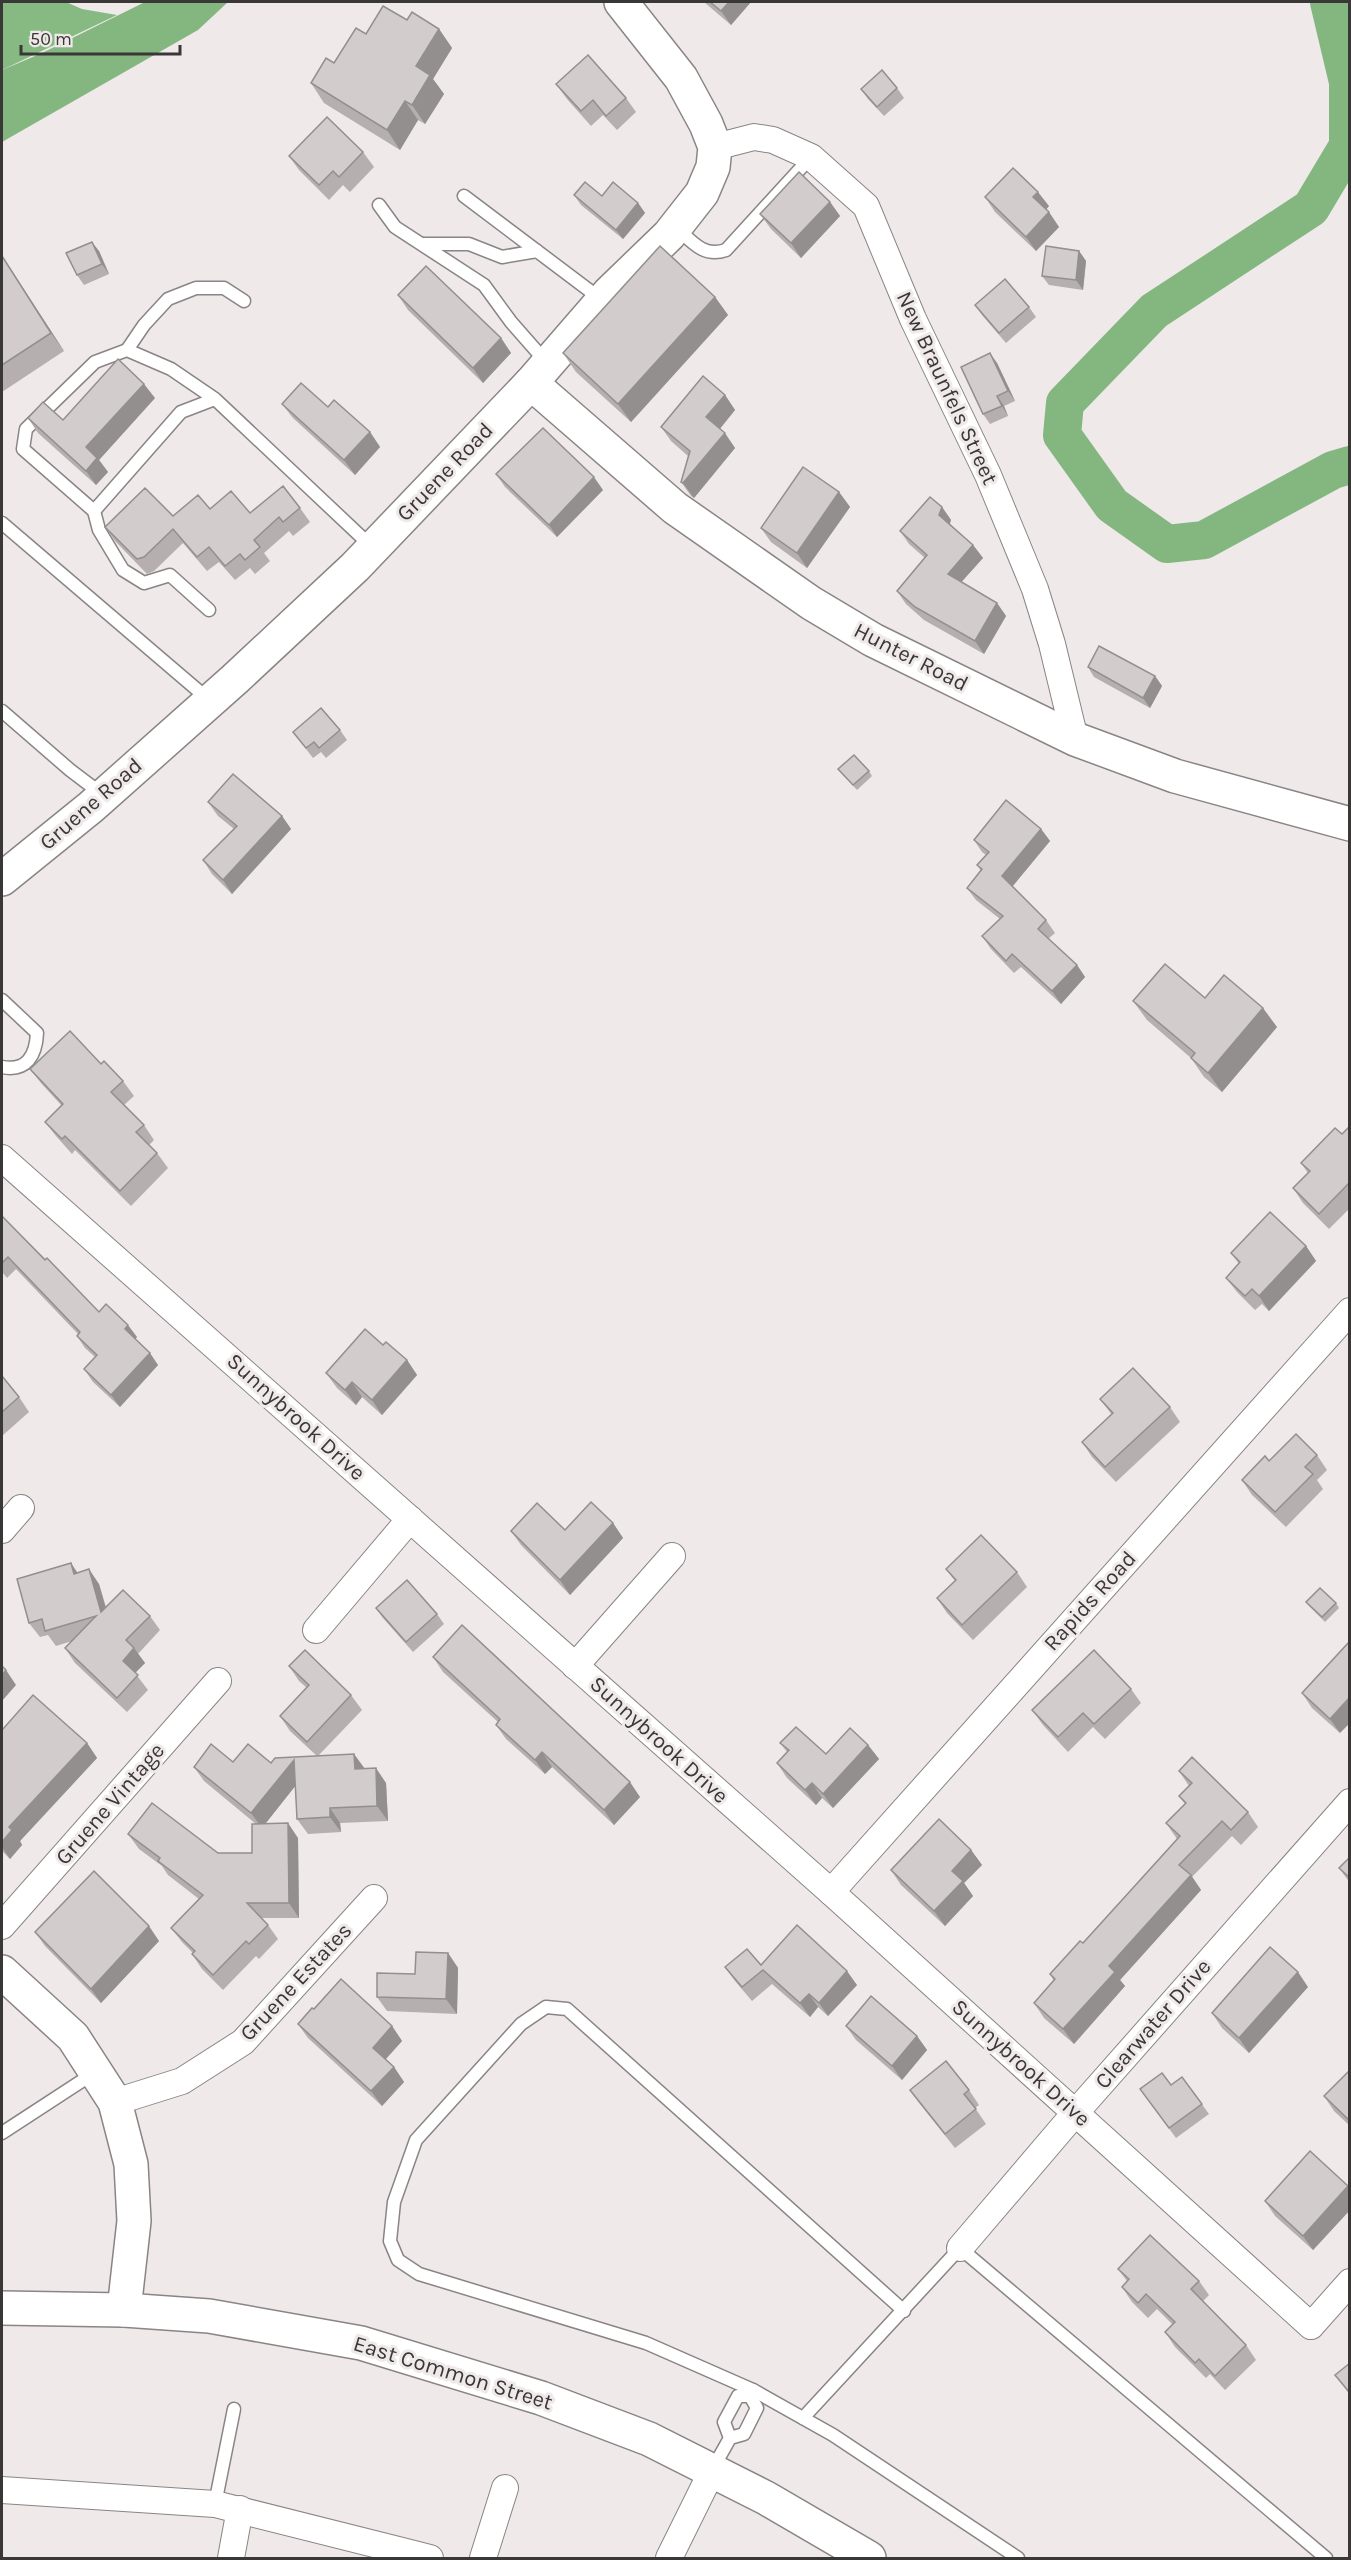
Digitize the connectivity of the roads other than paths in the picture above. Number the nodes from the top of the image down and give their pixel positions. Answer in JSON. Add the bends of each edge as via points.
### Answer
{"nodes":[{"id":1,"x":621,"y":2,"type":"edge"},
{"id":2,"x":715,"y":147,"type":"junction"},
{"id":3,"x":812,"y":157,"type":"junction"},
{"id":4,"x":464,"y":196,"type":"dead end"},
{"id":5,"x":379,"y":205,"type":"dead end"},
{"id":6,"x":676,"y":228,"type":"junction"},
{"id":7,"x":422,"y":244,"type":"junction"},
{"id":8,"x":537,"y":251,"type":"junction"},
{"id":9,"x":244,"y":301,"type":"dead end"},
{"id":10,"x":603,"y":301,"type":"junction"},
{"id":11,"x":127,"y":350,"type":"junction"},
{"id":12,"x":539,"y":374,"type":"junction"},
{"id":13,"x":215,"y":399,"type":"junction"},
{"id":14,"x":94,"y":511,"type":"junction"},
{"id":15,"x":2,"y":523,"type":"edge"},
{"id":16,"x":373,"y":548,"type":"junction"},
{"id":17,"x":209,"y":610,"type":"dead end"},
{"id":18,"x":210,"y":701,"type":"junction"},
{"id":19,"x":2,"y":711,"type":"edge"},
{"id":20,"x":1075,"y":739,"type":"junction"},
{"id":21,"x":104,"y":795,"type":"junction"},
{"id":22,"x":1350,"y":824,"type":"edge"},
{"id":23,"x":5,"y":869,"type":"edge"},
{"id":24,"x":2,"y":1000,"type":"edge"},
{"id":25,"x":2,"y":1067,"type":"edge"},
{"id":26,"x":2,"y":1158,"type":"edge"},
{"id":27,"x":1350,"y":1311,"type":"edge"},
{"id":28,"x":21,"y":1508,"type":"dead end"},
{"id":29,"x":410,"y":1519,"type":"junction"},
{"id":30,"x":2,"y":1530,"type":"edge"},
{"id":31,"x":672,"y":1556,"type":"dead end"},
{"id":32,"x":316,"y":1630,"type":"dead end"},
{"id":33,"x":575,"y":1666,"type":"junction"},
{"id":34,"x":218,"y":1681,"type":"dead end"},
{"id":35,"x":1350,"y":1802,"type":"edge"},
{"id":36,"x":831,"y":1892,"type":"junction"},
{"id":37,"x":374,"y":1898,"type":"dead end"},
{"id":38,"x":2,"y":1926,"type":"edge"},
{"id":39,"x":2,"y":1972,"type":"edge"},
{"id":40,"x":96,"y":2072,"type":"junction"},
{"id":41,"x":115,"y":2102,"type":"junction"},
{"id":42,"x":1076,"y":2112,"type":"junction"},
{"id":43,"x":2,"y":2133,"type":"edge"},
{"id":44,"x":960,"y":2248,"type":"junction"},
{"id":45,"x":1350,"y":2282,"type":"edge"},
{"id":46,"x":2,"y":2308,"type":"edge"},
{"id":47,"x":124,"y":2310,"type":"junction"},
{"id":48,"x":904,"y":2311,"type":"junction"},
{"id":49,"x":751,"y":2393,"type":"junction"},
{"id":50,"x":234,"y":2409,"type":"dead end"},
{"id":51,"x":803,"y":2418,"type":"junction"},
{"id":52,"x":730,"y":2438,"type":"junction"},
{"id":53,"x":712,"y":2471,"type":"junction"},
{"id":54,"x":505,"y":2488,"type":"dead end"},
{"id":55,"x":2,"y":2490,"type":"edge"},
{"id":56,"x":228,"y":2507,"type":"junction"},
{"id":57,"x":231,"y":2559,"type":"edge"},
{"id":58,"x":430,"y":2559,"type":"edge"},
{"id":59,"x":483,"y":2559,"type":"edge"},
{"id":60,"x":669,"y":2559,"type":"edge"},
{"id":61,"x":869,"y":2559,"type":"edge"},
{"id":62,"x":1018,"y":2559,"type":"edge"},
{"id":63,"x":1326,"y":2559,"type":"edge"}],
"edges":[{"from":1,"to":2,"type":"street","via":[[681,78]]},
{"from":2,"to":3,"type":"street","name":"New Braunfels Street","via":[[754,137],[773,140]]},
{"from":2,"to":6,"type":"street","name":"Gruene Road","via":[[713,167],[702,193]]},
{"from":3,"to":6,"type":"lane","via":[[726,250],[715,254],[703,252]]},
{"from":3,"to":20,"type":"street","name":"New Braunfels Street","via":[[866,206],[913,319],[988,475],[1035,589]]},
{"from":4,"to":8,"type":"lane"},
{"from":5,"to":7,"type":"lane","via":[[395,227]]},
{"from":6,"to":10,"type":"street","name":"Gruene Road"},
{"from":7,"to":8,"type":"lane","via":[[469,244],[502,257]]},
{"from":7,"to":12,"type":"lane","via":[[484,285],[511,322]]},
{"from":8,"to":10,"type":"lane"},
{"from":9,"to":11,"type":"lane","via":[[224,288],[196,288],[168,299]]},
{"from":10,"to":12,"type":"street","name":"Gruene Road"},
{"from":11,"to":13,"type":"lane","via":[[171,369]]},
{"from":11,"to":14,"type":"lane","via":[[95,362],[26,429],[23,449]]},
{"from":12,"to":16,"type":"street","name":"Gruene Road"},
{"from":12,"to":20,"type":"street","name":"Hunter Road","via":[[675,508],[811,603],[873,640]]},
{"from":13,"to":14,"type":"lane","via":[[181,412]]},
{"from":13,"to":16,"type":"lane"},
{"from":14,"to":17,"type":"lane","via":[[99,530],[123,570],[144,583],[170,575]]},
{"from":15,"to":18,"type":"lane"},
{"from":16,"to":18,"type":"street","name":"Gruene Road"},
{"from":18,"to":21,"type":"street","name":"Gruene Road"},
{"from":19,"to":21,"type":"lane"},
{"from":20,"to":22,"type":"street","name":"Hunter Road","via":[[1175,776]]},
{"from":21,"to":23,"type":"street","name":"Gruene Road"},
{"from":24,"to":25,"type":"lane","via":[[37,1033],[37,1050],[28,1062],[10,1069]]},
{"from":26,"to":29,"type":"street","name":"Sunnybrook Drive"},
{"from":27,"to":36,"type":"street","name":"Rapids Road"},
{"from":28,"to":30,"type":"street"},
{"from":29,"to":32,"type":"street"},
{"from":29,"to":33,"type":"street","name":"Sunnybrook Drive"},
{"from":31,"to":33,"type":"street"},
{"from":33,"to":36,"type":"street","name":"Sunnybrook Drive"},
{"from":34,"to":38,"type":"street","name":"Gruene Vintage"},
{"from":35,"to":42,"type":"street","name":"Clearwater Drive"},
{"from":36,"to":42,"type":"street","name":"Sunnybrook Drive"},
{"from":37,"to":41,"type":"street","name":"Gruene Estates","via":[[243,2042],[183,2081]]},
{"from":39,"to":40,"type":"street","via":[[74,2037]]},
{"from":40,"to":41,"type":"street"},
{"from":40,"to":43,"type":"lane"},
{"from":41,"to":47,"type":"street","via":[[131,2164],[134,2221]]},
{"from":42,"to":44,"type":"street","name":"Clearwater Drive"},
{"from":42,"to":45,"type":"street","name":"Sunnybrook Drive","via":[[1311,2326]]},
{"from":44,"to":48,"type":"lane"},
{"from":44,"to":63,"type":"lane"},
{"from":46,"to":47,"type":"street","name":"East Common Street"},
{"from":47,"to":53,"type":"street","name":"East Common Street","via":[[209,2316],[361,2343],[542,2398],[649,2439]]},
{"from":48,"to":49,"type":"lane","via":[[567,2009],[546,2007],[521,2024],[416,2140],[394,2202],[390,2241],[398,2260],[419,2274],[646,2343]]},
{"from":48,"to":51,"type":"lane"},
{"from":49,"to":51,"type":"lane"},
{"from":49,"to":52,"type":"lane","via":[[738,2397],[724,2422]]},
{"from":49,"to":52,"type":"lane","via":[[757,2408],[744,2434]]},
{"from":50,"to":56,"type":"lane"},
{"from":51,"to":62,"type":"lane"},
{"from":52,"to":53,"type":"lane"},
{"from":53,"to":60,"type":"street"},
{"from":53,"to":61,"type":"street","name":"East Common Street"},
{"from":54,"to":59,"type":"street"},
{"from":55,"to":56,"type":"street"},
{"from":56,"to":57,"type":"street"},
{"from":56,"to":58,"type":"street"}]}
